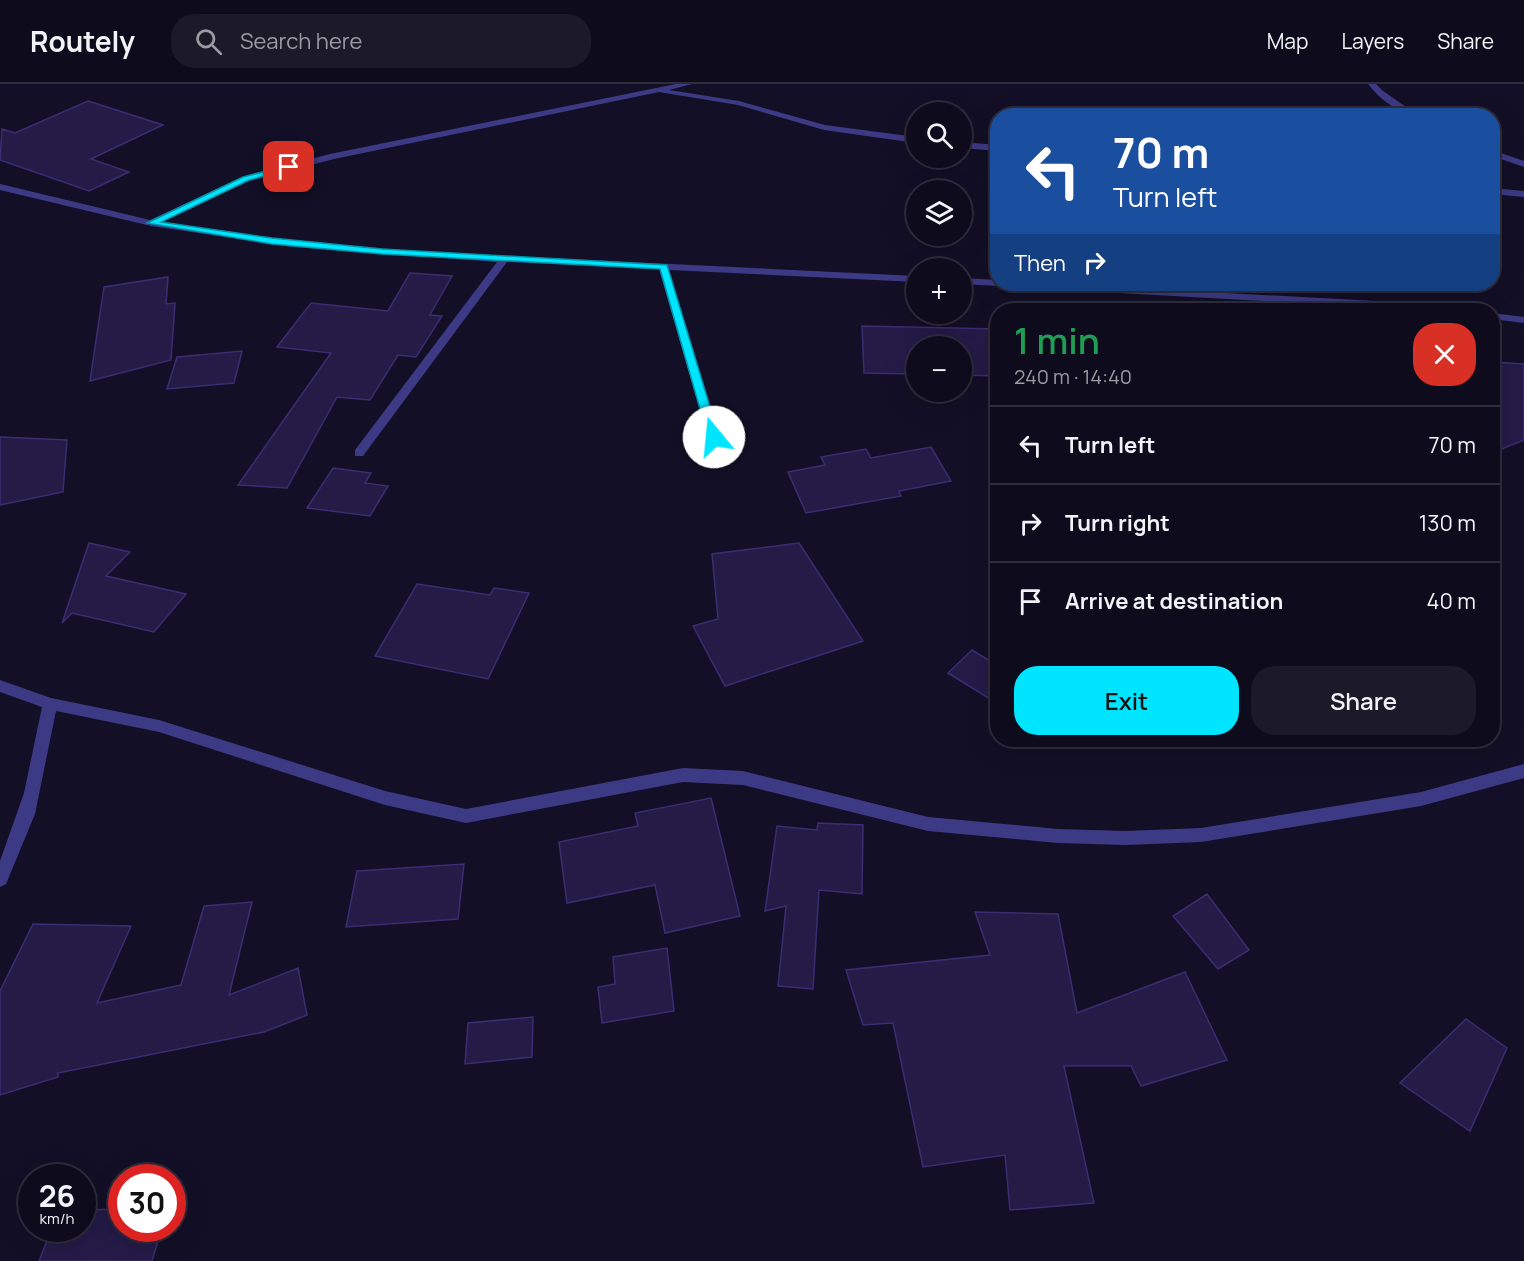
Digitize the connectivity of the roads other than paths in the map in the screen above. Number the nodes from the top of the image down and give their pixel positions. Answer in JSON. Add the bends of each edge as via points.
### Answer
{"nodes":[{"id":1,"x":688,"y":84,"type":"edge"},
{"id":2,"x":1372,"y":84,"type":"edge"},
{"id":3,"x":652,"y":91,"type":"junction"},
{"id":4,"x":1403,"y":108,"type":"edge"},
{"id":5,"x":906,"y":139,"type":"edge"},
{"id":6,"x":972,"y":146,"type":"edge"},
{"id":7,"x":990,"y":147,"type":"edge"},
{"id":8,"x":1500,"y":156,"type":"edge"},
{"id":9,"x":1524,"y":164,"type":"edge"},
{"id":10,"x":0,"y":188,"type":"edge"},
{"id":11,"x":1500,"y":192,"type":"edge"},
{"id":12,"x":1524,"y":194,"type":"edge"},
{"id":13,"x":151,"y":223,"type":"junction"},
{"id":14,"x":504,"y":259,"type":"junction"},
{"id":15,"x":663,"y":267,"type":"junction"},
{"id":16,"x":906,"y":279,"type":"edge"},
{"id":17,"x":972,"y":282,"type":"edge"},
{"id":18,"x":990,"y":283,"type":"edge"},
{"id":19,"x":1141,"y":291,"type":"edge"},
{"id":20,"x":1365,"y":303,"type":"edge"},
{"id":21,"x":1500,"y":317,"type":"edge"},
{"id":22,"x":1524,"y":320,"type":"edge"},
{"id":23,"x":714,"y":437,"type":"dead end"},
{"id":24,"x":359,"y":453,"type":"dead end"},
{"id":25,"x":0,"y":686,"type":"edge"},
{"id":26,"x":50,"y":704,"type":"junction"},
{"id":27,"x":1524,"y":771,"type":"edge"},
{"id":28,"x":0,"y":879,"type":"edge"}],
"edges":[{"from":1,"to":3,"type":"street"},
{"from":2,"to":4,"type":"street"},
{"from":3,"to":5,"type":"street","via":[[739,104],[824,127]]},
{"from":3,"to":13,"type":"street","via":[[333,156],[246,179]]},
{"from":6,"to":7,"type":"street"},
{"from":8,"to":9,"type":"street"},
{"from":10,"to":13,"type":"street"},
{"from":11,"to":12,"type":"street"},
{"from":13,"to":14,"type":"street","via":[[294,244]]},
{"from":14,"to":15,"type":"street"},
{"from":14,"to":24,"type":"street"},
{"from":15,"to":16,"type":"street"},
{"from":15,"to":23,"type":"street"},
{"from":17,"to":18,"type":"street"},
{"from":19,"to":20,"type":"street"},
{"from":21,"to":22,"type":"street"},
{"from":25,"to":26,"type":"street"},
{"from":26,"to":27,"type":"street","via":[[159,726],[385,798],[466,816],[683,775],[743,778],[928,824],[1091,837],[1201,835],[1421,799]]},
{"from":26,"to":28,"type":"street","via":[[37,787],[18,843]]}]}
